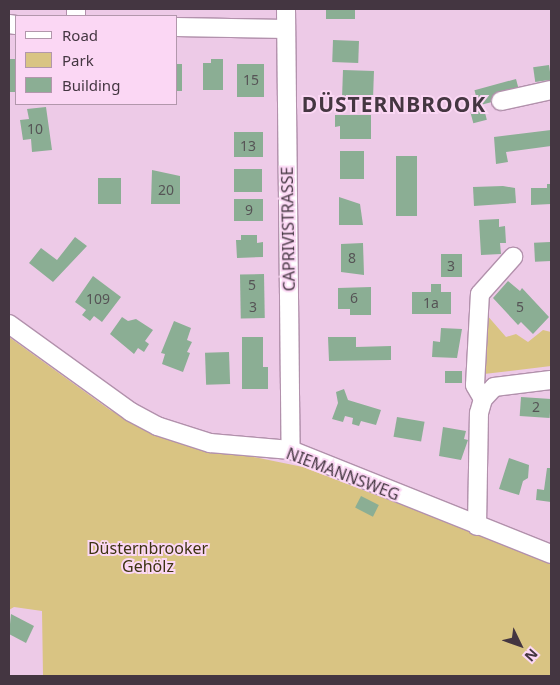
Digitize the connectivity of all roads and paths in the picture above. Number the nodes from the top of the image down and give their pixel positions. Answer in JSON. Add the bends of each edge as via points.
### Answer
{"nodes":[{"id":1,"x":286,"y":9,"type":"edge"},
{"id":2,"x":178,"y":27,"type":"edge"},
{"id":3,"x":286,"y":29,"type":"junction"},
{"id":4,"x":551,"y":90,"type":"edge"},
{"id":5,"x":500,"y":101,"type":"dead end"},
{"id":6,"x":513,"y":257,"type":"dead end"},
{"id":7,"x":9,"y":324,"type":"edge"},
{"id":8,"x":551,"y":380,"type":"edge"},
{"id":9,"x":483,"y":399,"type":"junction"},
{"id":10,"x":290,"y":450,"type":"junction"},
{"id":11,"x":477,"y":526,"type":"junction"},
{"id":12,"x":551,"y":554,"type":"edge"}],
"edges":[{"from":1,"to":3,"type":"street","name":"CAPRIVISTRASSE"},
{"from":2,"to":3,"type":"street"},
{"from":3,"to":10,"type":"street","name":"CAPRIVISTRASSE"},
{"from":4,"to":5,"type":"street"},
{"from":6,"to":9,"type":"street","via":[[480,294],[475,385]]},
{"from":7,"to":10,"type":"street","name":"NIEMANNSWEG","via":[[131,412],[157,426],[210,442]]},
{"from":8,"to":9,"type":"street","via":[[494,387]]},
{"from":9,"to":11,"type":"street","via":[[479,413]]},
{"from":10,"to":11,"type":"street","name":"NIEMANNSWEG"},
{"from":11,"to":12,"type":"street","name":"NIEMANNSWEG"}]}
